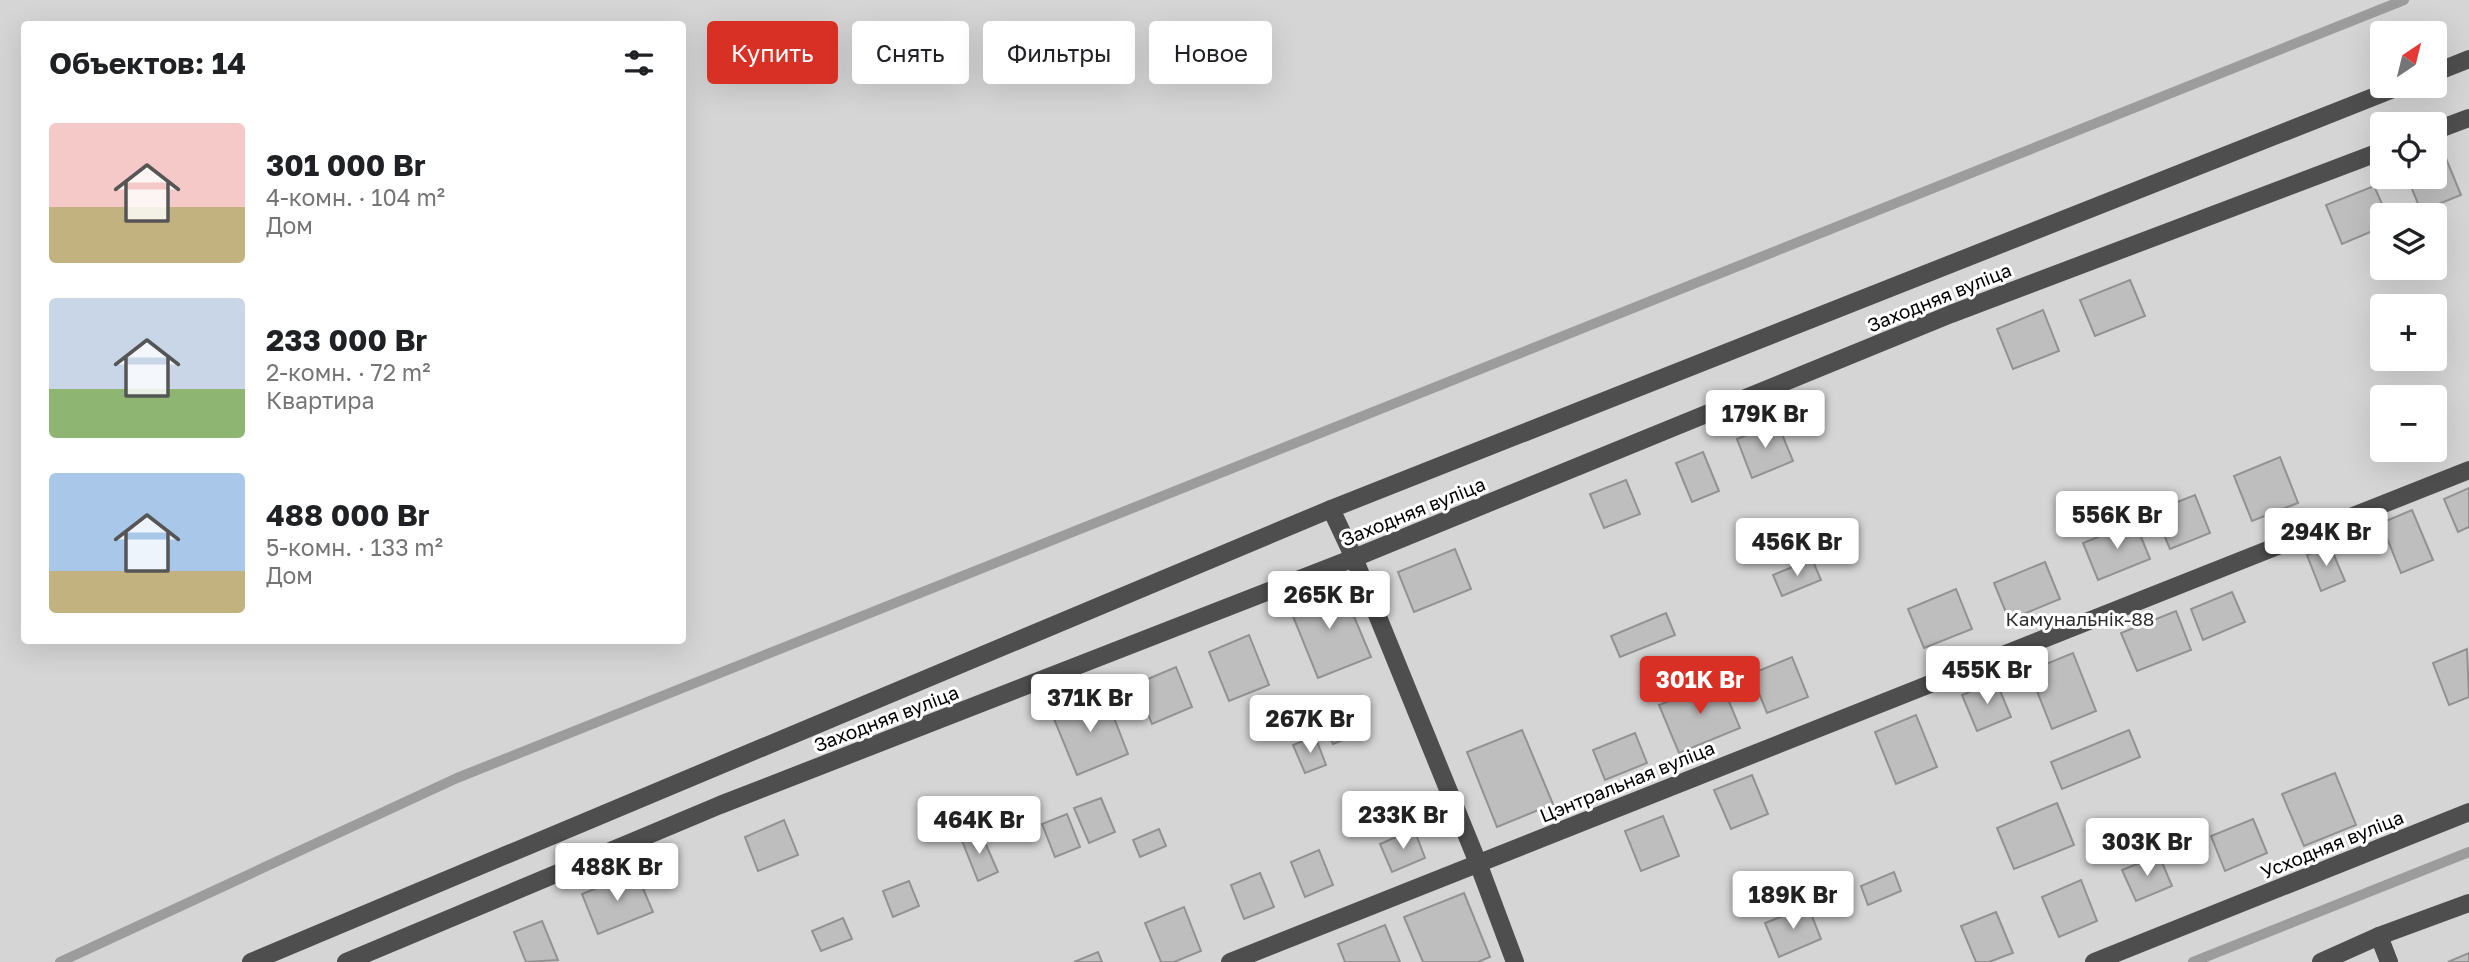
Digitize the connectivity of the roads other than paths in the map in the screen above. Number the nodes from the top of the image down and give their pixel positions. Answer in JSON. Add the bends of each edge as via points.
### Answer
{"nodes":[{"id":1,"x":2469,"y":59,"type":"edge"},
{"id":2,"x":2447,"y":68,"type":"edge"},
{"id":3,"x":2371,"y":98,"type":"edge"},
{"id":4,"x":2469,"y":118,"type":"edge"},
{"id":5,"x":2447,"y":126,"type":"edge"},
{"id":6,"x":2370,"y":156,"type":"edge"},
{"id":7,"x":2469,"y":470,"type":"edge"},
{"id":8,"x":1331,"y":509,"type":"junction"},
{"id":9,"x":1354,"y":558,"type":"junction"},
{"id":10,"x":2469,"y":813,"type":"edge"},
{"id":11,"x":1478,"y":863,"type":"junction"},
{"id":12,"x":2469,"y":903,"type":"edge"},
{"id":13,"x":2379,"y":936,"type":"junction"},
{"id":14,"x":251,"y":962,"type":"edge"},
{"id":15,"x":346,"y":962,"type":"edge"},
{"id":16,"x":1230,"y":962,"type":"edge"},
{"id":17,"x":1515,"y":962,"type":"edge"},
{"id":18,"x":2094,"y":962,"type":"edge"},
{"id":19,"x":2321,"y":962,"type":"edge"},
{"id":20,"x":2389,"y":962,"type":"edge"}],
"edges":[{"from":1,"to":2,"type":"street"},
{"from":3,"to":8,"type":"street"},
{"from":4,"to":5,"type":"street"},
{"from":6,"to":9,"type":"street","name":"Заходняя вуліца","via":[[1951,314]]},
{"from":7,"to":11,"type":"street","name":"Цэнтральная вуліца"},
{"from":8,"to":9,"type":"street"},
{"from":8,"to":14,"type":"street"},
{"from":9,"to":11,"type":"street"},
{"from":9,"to":15,"type":"street","name":"Заходняя вуліца","via":[[720,805]]},
{"from":10,"to":18,"type":"street","name":"Усходняя вуліца"},
{"from":11,"to":16,"type":"street","name":"Цэнтральная вуліца"},
{"from":11,"to":17,"type":"street"},
{"from":12,"to":13,"type":"street"},
{"from":13,"to":19,"type":"street"},
{"from":13,"to":20,"type":"street"}]}
